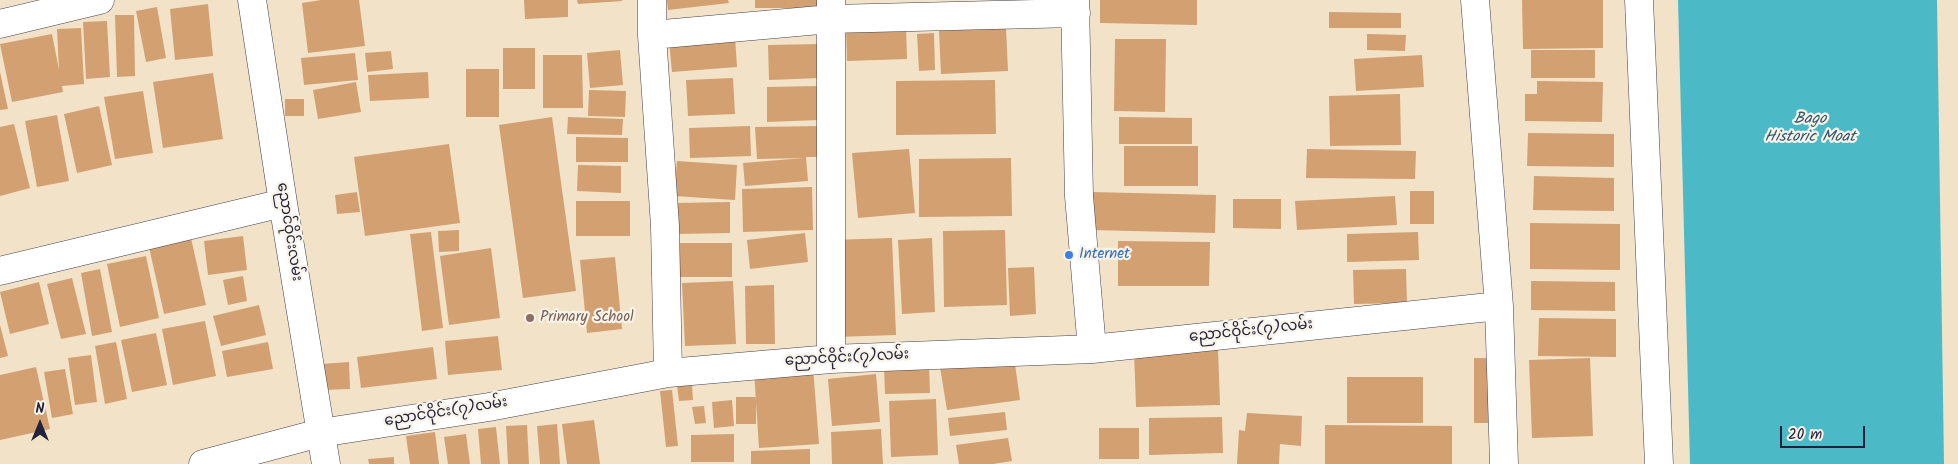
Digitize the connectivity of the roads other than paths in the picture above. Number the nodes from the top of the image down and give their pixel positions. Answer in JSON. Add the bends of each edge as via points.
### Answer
{"nodes":[{"id":1,"x":100,"y":0,"type":"edge"},
{"id":2,"x":252,"y":0,"type":"edge"},
{"id":3,"x":652,"y":0,"type":"edge"},
{"id":4,"x":1475,"y":0,"type":"edge"},
{"id":5,"x":1639,"y":0,"type":"edge"},
{"id":6,"x":1076,"y":6,"type":"edge"},
{"id":7,"x":831,"y":9,"type":"edge"},
{"id":8,"x":0,"y":24,"type":"edge"},
{"id":9,"x":652,"y":35,"type":"junction"},
{"id":10,"x":283,"y":203,"type":"junction"},
{"id":11,"x":0,"y":271,"type":"edge"},
{"id":12,"x":1499,"y":306,"type":"junction"},
{"id":13,"x":1092,"y":349,"type":"junction"},
{"id":14,"x":830,"y":359,"type":"junction"},
{"id":15,"x":668,"y":373,"type":"junction"},
{"id":16,"x":320,"y":433,"type":"junction"},
{"id":17,"x":203,"y":464,"type":"edge"},
{"id":18,"x":326,"y":464,"type":"edge"},
{"id":19,"x":1504,"y":464,"type":"edge"},
{"id":20,"x":1659,"y":464,"type":"edge"}],
"edges":[{"from":1,"to":8,"type":"street"},
{"from":2,"to":10,"type":"street","name":"ညောင်ဝိုင်းလမ်း"},
{"from":3,"to":9,"type":"street"},
{"from":4,"to":12,"type":"street"},
{"from":5,"to":20,"type":"street"},
{"from":6,"to":7,"type":"street"},
{"from":6,"to":13,"type":"street","via":[[1080,196]]},
{"from":7,"to":9,"type":"street"},
{"from":7,"to":14,"type":"street"},
{"from":9,"to":15,"type":"street","via":[[665,226]]},
{"from":10,"to":11,"type":"street"},
{"from":10,"to":16,"type":"street","name":"ညောင်ဝိုင်းလမ်း"},
{"from":12,"to":13,"type":"street","name":"ညောင်ဝိုင်း(၇)လမ်း"},
{"from":12,"to":19,"type":"street"},
{"from":13,"to":14,"type":"street","name":"ညောင်ဝိုင်း(၇)လမ်း"},
{"from":14,"to":15,"type":"street","name":"ညောင်ဝိုင်း(၇)လမ်း"},
{"from":15,"to":16,"type":"street","name":"ညောင်ဝိုင်း(၇)လမ်း","via":[[490,407]]},
{"from":16,"to":17,"type":"street","name":"ညောင်ဝိုင်း(၇)လမ်း"},
{"from":16,"to":18,"type":"street","name":"ညောင်ဝိုင်းလမ်း"}]}
